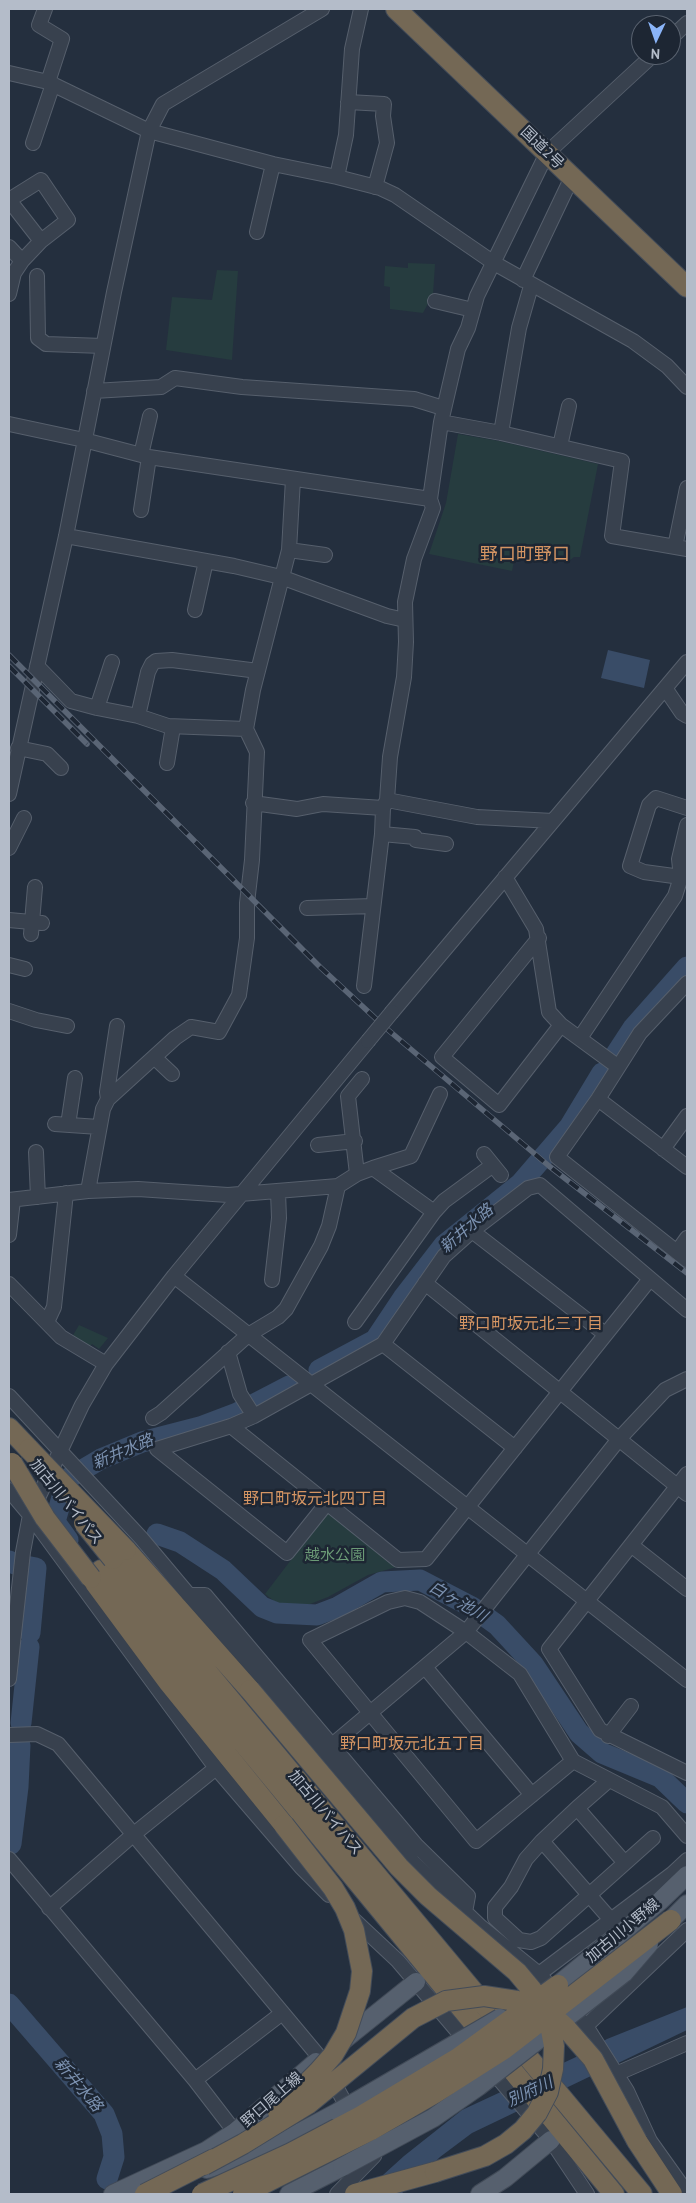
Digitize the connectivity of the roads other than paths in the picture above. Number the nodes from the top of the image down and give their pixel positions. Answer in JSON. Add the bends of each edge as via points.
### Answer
{"nodes":[{"id":1,"x":45,"y":9,"type":"edge"},
{"id":2,"x":322,"y":9,"type":"edge"},
{"id":3,"x":361,"y":9,"type":"edge"},
{"id":4,"x":396,"y":9,"type":"edge"},
{"id":5,"x":642,"y":65,"type":"edge"},
{"id":6,"x":9,"y":73,"type":"edge"},
{"id":7,"x":50,"y":83,"type":"junction"},
{"id":8,"x":348,"y":102,"type":"junction"},
{"id":9,"x":149,"y":131,"type":"junction"},
{"id":10,"x":34,"y":143,"type":"dead end"},
{"id":11,"x":547,"y":153,"type":"junction"},
{"id":12,"x":273,"y":164,"type":"junction"},
{"id":13,"x":337,"y":177,"type":"junction"},
{"id":14,"x":572,"y":177,"type":"junction"},
{"id":15,"x":375,"y":187,"type":"junction"},
{"id":16,"x":9,"y":200,"type":"edge"},
{"id":17,"x":257,"y":232,"type":"dead end"},
{"id":18,"x":41,"y":241,"type":"junction"},
{"id":19,"x":9,"y":247,"type":"edge"},
{"id":20,"x":22,"y":261,"type":"junction"},
{"id":21,"x":494,"y":264,"type":"junction"},
{"id":22,"x":37,"y":276,"type":"dead end"},
{"id":23,"x":527,"y":283,"type":"junction"},
{"id":24,"x":687,"y":287,"type":"edge"},
{"id":25,"x":9,"y":294,"type":"edge"},
{"id":26,"x":434,"y":301,"type":"dead end"},
{"id":27,"x":473,"y":310,"type":"junction"},
{"id":28,"x":103,"y":346,"type":"junction"},
{"id":29,"x":687,"y":387,"type":"edge"},
{"id":30,"x":94,"y":391,"type":"junction"},
{"id":31,"x":569,"y":406,"type":"dead end"},
{"id":32,"x":442,"y":415,"type":"junction"},
{"id":33,"x":150,"y":416,"type":"dead end"},
{"id":34,"x":9,"y":424,"type":"edge"},
{"id":35,"x":501,"y":433,"type":"junction"},
{"id":36,"x":84,"y":440,"type":"junction"},
{"id":37,"x":560,"y":446,"type":"junction"},
{"id":38,"x":145,"y":456,"type":"junction"},
{"id":39,"x":293,"y":478,"type":"junction"},
{"id":40,"x":687,"y":488,"type":"edge"},
{"id":41,"x":430,"y":499,"type":"junction"},
{"id":42,"x":141,"y":510,"type":"dead end"},
{"id":43,"x":66,"y":536,"type":"junction"},
{"id":44,"x":681,"y":548,"type":"edge"},
{"id":45,"x":289,"y":550,"type":"junction"},
{"id":46,"x":325,"y":554,"type":"dead end"},
{"id":47,"x":206,"y":561,"type":"junction"},
{"id":48,"x":281,"y":577,"type":"junction"},
{"id":49,"x":195,"y":610,"type":"dead end"},
{"id":50,"x":405,"y":620,"type":"junction"},
{"id":51,"x":112,"y":662,"type":"dead end"},
{"id":52,"x":687,"y":662,"type":"edge"},
{"id":53,"x":37,"y":666,"type":"junction"},
{"id":54,"x":258,"y":671,"type":"junction"},
{"id":55,"x":665,"y":688,"type":"junction"},
{"id":56,"x":97,"y":708,"type":"junction"},
{"id":57,"x":138,"y":716,"type":"junction"},
{"id":58,"x":687,"y":716,"type":"edge"},
{"id":59,"x":24,"y":724,"type":"junction"},
{"id":60,"x":9,"y":727,"type":"edge"},
{"id":61,"x":173,"y":727,"type":"junction"},
{"id":62,"x":246,"y":729,"type":"junction"},
{"id":63,"x":18,"y":748,"type":"junction"},
{"id":64,"x":50,"y":758,"type":"junction"},
{"id":65,"x":167,"y":763,"type":"dead end"},
{"id":66,"x":61,"y":768,"type":"dead end"},
{"id":67,"x":44,"y":771,"type":"dead end"},
{"id":68,"x":9,"y":794,"type":"edge"},
{"id":69,"x":254,"y":803,"type":"junction"},
{"id":70,"x":385,"y":804,"type":"junction"},
{"id":71,"x":687,"y":808,"type":"edge"},
{"id":72,"x":24,"y":818,"type":"dead end"},
{"id":73,"x":553,"y":821,"type":"junction"},
{"id":74,"x":687,"y":825,"type":"edge"},
{"id":75,"x":382,"y":834,"type":"junction"},
{"id":76,"x":446,"y":844,"type":"dead end"},
{"id":77,"x":9,"y":848,"type":"edge"},
{"id":78,"x":683,"y":860,"type":"edge"},
{"id":79,"x":505,"y":877,"type":"junction"},
{"id":80,"x":681,"y":877,"type":"junction"},
{"id":81,"x":31,"y":896,"type":"dead end"},
{"id":82,"x":373,"y":906,"type":"junction"},
{"id":83,"x":307,"y":908,"type":"dead end"},
{"id":84,"x":9,"y":920,"type":"edge"},
{"id":85,"x":539,"y":938,"type":"junction"},
{"id":86,"x":9,"y":965,"type":"edge"},
{"id":87,"x":25,"y":969,"type":"dead end"},
{"id":88,"x":687,"y":983,"type":"edge"},
{"id":89,"x":364,"y":986,"type":"dead end"},
{"id":90,"x":9,"y":1011,"type":"edge"},
{"id":91,"x":561,"y":1025,"type":"junction"},
{"id":92,"x":67,"y":1026,"type":"dead end"},
{"id":93,"x":117,"y":1026,"type":"dead end"},
{"id":94,"x":580,"y":1038,"type":"junction"},
{"id":95,"x":154,"y":1057,"type":"junction"},
{"id":96,"x":618,"y":1066,"type":"junction"},
{"id":97,"x":172,"y":1074,"type":"dead end"},
{"id":98,"x":75,"y":1078,"type":"dead end"},
{"id":99,"x":362,"y":1079,"type":"dead end"},
{"id":100,"x":440,"y":1094,"type":"dead end"},
{"id":101,"x":108,"y":1099,"type":"junction"},
{"id":102,"x":598,"y":1099,"type":"junction"},
{"id":103,"x":687,"y":1116,"type":"edge"},
{"id":104,"x":99,"y":1128,"type":"junction"},
{"id":105,"x":354,"y":1141,"type":"junction"},
{"id":106,"x":318,"y":1145,"type":"dead end"},
{"id":107,"x":663,"y":1149,"type":"junction"},
{"id":108,"x":36,"y":1152,"type":"dead end"},
{"id":109,"x":484,"y":1154,"type":"dead end"},
{"id":110,"x":687,"y":1167,"type":"edge"},
{"id":111,"x":372,"y":1168,"type":"junction"},
{"id":112,"x":357,"y":1174,"type":"junction"},
{"id":113,"x":338,"y":1186,"type":"junction"},
{"id":114,"x":88,"y":1191,"type":"junction"},
{"id":115,"x":278,"y":1192,"type":"junction"},
{"id":116,"x":66,"y":1193,"type":"junction"},
{"id":117,"x":241,"y":1194,"type":"junction"},
{"id":118,"x":38,"y":1197,"type":"junction"},
{"id":119,"x":11,"y":1200,"type":"edge"},
{"id":120,"x":434,"y":1212,"type":"junction"},
{"id":121,"x":472,"y":1231,"type":"junction"},
{"id":122,"x":9,"y":1235,"type":"edge"},
{"id":123,"x":687,"y":1238,"type":"edge"},
{"id":124,"x":682,"y":1256,"type":"edge"},
{"id":125,"x":174,"y":1276,"type":"junction"},
{"id":126,"x":650,"y":1279,"type":"junction"},
{"id":127,"x":271,"y":1280,"type":"dead end"},
{"id":128,"x":425,"y":1283,"type":"junction"},
{"id":129,"x":9,"y":1284,"type":"edge"},
{"id":130,"x":687,"y":1310,"type":"edge"},
{"id":131,"x":47,"y":1322,"type":"junction"},
{"id":132,"x":355,"y":1322,"type":"dead end"},
{"id":133,"x":605,"y":1334,"type":"junction"},
{"id":134,"x":248,"y":1335,"type":"junction"},
{"id":135,"x":383,"y":1344,"type":"junction"},
{"id":136,"x":228,"y":1352,"type":"junction"},
{"id":137,"x":106,"y":1364,"type":"junction"},
{"id":138,"x":687,"y":1379,"type":"edge"},
{"id":139,"x":310,"y":1383,"type":"junction"},
{"id":140,"x":559,"y":1392,"type":"junction"},
{"id":141,"x":9,"y":1396,"type":"edge"},
{"id":142,"x":254,"y":1416,"type":"junction"},
{"id":143,"x":153,"y":1418,"type":"dead end"},
{"id":144,"x":231,"y":1426,"type":"junction"},
{"id":145,"x":9,"y":1429,"type":"edge"},
{"id":146,"x":619,"y":1439,"type":"junction"},
{"id":147,"x":515,"y":1448,"type":"junction"},
{"id":148,"x":60,"y":1451,"type":"junction"},
{"id":149,"x":19,"y":1456,"type":"edge"},
{"id":150,"x":687,"y":1474,"type":"edge"},
{"id":151,"x":9,"y":1490,"type":"edge"},
{"id":152,"x":682,"y":1490,"type":"edge"},
{"id":153,"x":328,"y":1503,"type":"junction"},
{"id":154,"x":467,"y":1508,"type":"junction"},
{"id":155,"x":30,"y":1515,"type":"junction"},
{"id":156,"x":630,"y":1545,"type":"junction"},
{"id":157,"x":527,"y":1554,"type":"junction"},
{"id":158,"x":108,"y":1564,"type":"junction"},
{"id":159,"x":687,"y":1589,"type":"edge"},
{"id":160,"x":188,"y":1595,"type":"junction"},
{"id":161,"x":586,"y":1602,"type":"junction"},
{"id":162,"x":466,"y":1632,"type":"junction"},
{"id":163,"x":11,"y":1633,"type":"edge"},
{"id":164,"x":425,"y":1667,"type":"junction"},
{"id":165,"x":9,"y":1679,"type":"edge"},
{"id":166,"x":687,"y":1680,"type":"edge"},
{"id":167,"x":631,"y":1706,"type":"dead end"},
{"id":168,"x":370,"y":1712,"type":"junction"},
{"id":169,"x":9,"y":1735,"type":"edge"},
{"id":170,"x":608,"y":1736,"type":"junction"},
{"id":171,"x":332,"y":1745,"type":"junction"},
{"id":172,"x":573,"y":1762,"type":"junction"},
{"id":173,"x":216,"y":1768,"type":"junction"},
{"id":174,"x":687,"y":1773,"type":"edge"},
{"id":175,"x":609,"y":1780,"type":"junction"},
{"id":176,"x":532,"y":1795,"type":"junction"},
{"id":177,"x":577,"y":1808,"type":"junction"},
{"id":178,"x":134,"y":1834,"type":"junction"},
{"id":179,"x":687,"y":1836,"type":"edge"},
{"id":180,"x":653,"y":1838,"type":"dead end"},
{"id":181,"x":542,"y":1841,"type":"junction"},
{"id":182,"x":9,"y":1858,"type":"edge"},
{"id":183,"x":687,"y":1860,"type":"edge"},
{"id":184,"x":625,"y":1864,"type":"junction"},
{"id":185,"x":687,"y":1875,"type":"edge"},
{"id":186,"x":589,"y":1896,"type":"junction"},
{"id":187,"x":687,"y":1904,"type":"edge"},
{"id":188,"x":49,"y":1908,"type":"junction"},
{"id":189,"x":465,"y":1912,"type":"junction"},
{"id":190,"x":611,"y":1920,"type":"junction"},
{"id":191,"x":679,"y":1925,"type":"edge"},
{"id":192,"x":539,"y":1974,"type":"junction"},
{"id":193,"x":416,"y":1982,"type":"junction"},
{"id":194,"x":558,"y":1985,"type":"junction"},
{"id":195,"x":281,"y":2014,"type":"junction"},
{"id":196,"x":588,"y":2031,"type":"junction"},
{"id":197,"x":687,"y":2043,"type":"edge"},
{"id":198,"x":321,"y":2058,"type":"junction"},
{"id":199,"x":616,"y":2074,"type":"junction"},
{"id":200,"x":507,"y":2077,"type":"junction"},
{"id":201,"x":195,"y":2080,"type":"junction"},
{"id":202,"x":538,"y":2114,"type":"junction"},
{"id":203,"x":235,"y":2132,"type":"junction"},
{"id":204,"x":550,"y":2140,"type":"junction"},
{"id":205,"x":204,"y":2165,"type":"junction"},
{"id":206,"x":687,"y":2193,"type":"edge"},
{"id":207,"x":113,"y":2194,"type":"edge"},
{"id":208,"x":118,"y":2194,"type":"edge"},
{"id":209,"x":145,"y":2194,"type":"edge"},
{"id":210,"x":202,"y":2194,"type":"edge"},
{"id":211,"x":243,"y":2194,"type":"edge"},
{"id":212,"x":289,"y":2194,"type":"edge"},
{"id":213,"x":337,"y":2194,"type":"edge"},
{"id":214,"x":355,"y":2194,"type":"edge"},
{"id":215,"x":480,"y":2194,"type":"edge"},
{"id":216,"x":587,"y":2194,"type":"edge"},
{"id":217,"x":614,"y":2194,"type":"edge"},
{"id":218,"x":642,"y":2194,"type":"edge"},
{"id":219,"x":672,"y":2194,"type":"edge"}],
"edges":[{"from":1,"to":7,"type":"street","via":[[39,24],[62,39]]},
{"from":2,"to":9,"type":"street","via":[[163,104]]},
{"from":3,"to":8,"type":"street","via":[[352,49]]},
{"from":4,"to":11,"type":"highway","name":"国道2号"},
{"from":5,"to":11,"type":"street"},
{"from":6,"to":7,"type":"street"},
{"from":7,"to":9,"type":"street"},
{"from":7,"to":10,"type":"street"},
{"from":8,"to":13,"type":"street","via":[[346,135]]},
{"from":8,"to":15,"type":"street","via":[[384,104],[386,143]]},
{"from":9,"to":12,"type":"street"},
{"from":9,"to":28,"type":"street"},
{"from":11,"to":14,"type":"highway","name":"国道2号"},
{"from":11,"to":21,"type":"street"},
{"from":12,"to":13,"type":"street"},
{"from":12,"to":17,"type":"street"},
{"from":13,"to":15,"type":"street"},
{"from":14,"to":23,"type":"street"},
{"from":14,"to":24,"type":"highway","name":"国道2号"},
{"from":15,"to":21,"type":"street","via":[[395,194]]},
{"from":16,"to":18,"type":"street"},
{"from":16,"to":18,"type":"street","via":[[41,180],[68,220]]},
{"from":18,"to":20,"type":"street"},
{"from":19,"to":20,"type":"street"},
{"from":20,"to":25,"type":"street","via":[[14,272]]},
{"from":21,"to":23,"type":"street"},
{"from":21,"to":27,"type":"street"},
{"from":22,"to":28,"type":"street","via":[[38,338],[46,344]]},
{"from":23,"to":29,"type":"street","via":[[633,341],[667,366]]},
{"from":23,"to":35,"type":"street"},
{"from":26,"to":27,"type":"street"},
{"from":27,"to":32,"type":"street","via":[[458,349]]},
{"from":28,"to":30,"type":"street"},
{"from":30,"to":32,"type":"street","via":[[161,387],[175,378],[213,385],[414,399]]},
{"from":30,"to":36,"type":"street"},
{"from":31,"to":37,"type":"street"},
{"from":32,"to":35,"type":"street"},
{"from":32,"to":41,"type":"street"},
{"from":33,"to":38,"type":"street"},
{"from":34,"to":36,"type":"street"},
{"from":35,"to":37,"type":"street"},
{"from":36,"to":38,"type":"street"},
{"from":36,"to":43,"type":"street"},
{"from":37,"to":44,"type":"street","via":[[622,461],[612,536]]},
{"from":38,"to":39,"type":"street"},
{"from":38,"to":42,"type":"street"},
{"from":39,"to":41,"type":"street"},
{"from":39,"to":45,"type":"street"},
{"from":40,"to":44,"type":"street"},
{"from":41,"to":50,"type":"street","via":[[433,508],[414,559],[405,602]]},
{"from":43,"to":47,"type":"street"},
{"from":43,"to":53,"type":"street"},
{"from":45,"to":46,"type":"street"},
{"from":45,"to":48,"type":"street"},
{"from":47,"to":48,"type":"street"},
{"from":47,"to":49,"type":"street"},
{"from":48,"to":50,"type":"street"},
{"from":48,"to":54,"type":"street"},
{"from":50,"to":70,"type":"street","via":[[404,677]]},
{"from":51,"to":56,"type":"street"},
{"from":52,"to":55,"type":"street"},
{"from":53,"to":56,"type":"street","via":[[72,701]]},
{"from":53,"to":59,"type":"street"},
{"from":54,"to":57,"type":"street","via":[[172,660],[156,661],[148,672]]},
{"from":54,"to":62,"type":"street"},
{"from":55,"to":58,"type":"street"},
{"from":55,"to":73,"type":"street"},
{"from":56,"to":57,"type":"street"},
{"from":57,"to":61,"type":"street"},
{"from":59,"to":60,"type":"street"},
{"from":59,"to":63,"type":"street"},
{"from":61,"to":62,"type":"street"},
{"from":61,"to":65,"type":"street"},
{"from":62,"to":69,"type":"street","via":[[257,752]]},
{"from":63,"to":64,"type":"street","via":[[47,754]]},
{"from":63,"to":68,"type":"street"},
{"from":64,"to":66,"type":"street"},
{"from":64,"to":67,"type":"street"},
{"from":69,"to":70,"type":"street","via":[[297,810],[323,804]]},
{"from":69,"to":95,"type":"street","via":[[247,938],[239,995],[219,1032],[191,1027]]},
{"from":70,"to":73,"type":"street","via":[[477,817]]},
{"from":70,"to":75,"type":"street"},
{"from":71,"to":80,"type":"street","via":[[656,798],[649,805],[630,866],[644,872]]},
{"from":72,"to":77,"type":"street"},
{"from":73,"to":79,"type":"street"},
{"from":74,"to":78,"type":"street"},
{"from":75,"to":76,"type":"street"},
{"from":75,"to":82,"type":"street"},
{"from":78,"to":80,"type":"street"},
{"from":79,"to":85,"type":"street"},
{"from":79,"to":117,"type":"street","bridge":true},
{"from":80,"to":94,"type":"street","via":[[674,896]]},
{"from":81,"to":84,"type":"street","via":[[35,926]]},
{"from":82,"to":83,"type":"street"},
{"from":82,"to":89,"type":"street"},
{"from":85,"to":91,"type":"street","via":[[549,1012]]},
{"from":85,"to":91,"type":"street","via":[[442,1057],[499,1104]]},
{"from":86,"to":87,"type":"street"},
{"from":88,"to":96,"type":"street","via":[[640,1033]]},
{"from":90,"to":92,"type":"street"},
{"from":91,"to":94,"type":"street"},
{"from":93,"to":101,"type":"street"},
{"from":94,"to":96,"type":"street"},
{"from":95,"to":97,"type":"street"},
{"from":95,"to":101,"type":"street"},
{"from":96,"to":102,"type":"street"},
{"from":98,"to":104,"type":"street","via":[[61,1124]]},
{"from":99,"to":105,"type":"street","via":[[348,1096]]},
{"from":100,"to":111,"type":"street","via":[[411,1156]]},
{"from":101,"to":104,"type":"street","via":[[102,1109]]},
{"from":102,"to":107,"type":"street"},
{"from":102,"to":124,"type":"street","via":[[557,1157]]},
{"from":103,"to":107,"type":"street"},
{"from":104,"to":114,"type":"street"},
{"from":105,"to":106,"type":"street"},
{"from":105,"to":112,"type":"street"},
{"from":107,"to":110,"type":"street"},
{"from":108,"to":118,"type":"street"},
{"from":109,"to":120,"type":"street","via":[[497,1170],[444,1201]]},
{"from":111,"to":112,"type":"street"},
{"from":111,"to":120,"type":"street"},
{"from":112,"to":113,"type":"street"},
{"from":113,"to":115,"type":"street"},
{"from":113,"to":134,"type":"street","via":[[326,1233],[304,1281],[278,1317]]},
{"from":114,"to":116,"type":"street"},
{"from":114,"to":117,"type":"street","via":[[138,1189]]},
{"from":115,"to":117,"type":"street"},
{"from":115,"to":127,"type":"street","via":[[279,1218]]},
{"from":116,"to":118,"type":"street"},
{"from":116,"to":131,"type":"street","via":[[54,1307]]},
{"from":117,"to":125,"type":"street"},
{"from":118,"to":119,"type":"street"},
{"from":119,"to":122,"type":"street"},
{"from":120,"to":132,"type":"street"},
{"from":121,"to":126,"type":"street","via":[[528,1188],[540,1185]]},
{"from":121,"to":128,"type":"street","via":[[444,1256]]},
{"from":121,"to":133,"type":"street"},
{"from":123,"to":124,"type":"street"},
{"from":125,"to":134,"type":"street"},
{"from":125,"to":137,"type":"street"},
{"from":126,"to":130,"type":"street"},
{"from":126,"to":133,"type":"street"},
{"from":128,"to":135,"type":"street"},
{"from":128,"to":140,"type":"street"},
{"from":129,"to":131,"type":"street"},
{"from":131,"to":137,"type":"street","via":[[61,1336]]},
{"from":133,"to":140,"type":"street"},
{"from":134,"to":136,"type":"street"},
{"from":134,"to":139,"type":"street"},
{"from":135,"to":139,"type":"street"},
{"from":135,"to":147,"type":"street"},
{"from":136,"to":142,"type":"street","via":[[240,1394]]},
{"from":136,"to":143,"type":"street","via":[[181,1403]]},
{"from":137,"to":148,"type":"street"},
{"from":138,"to":146,"type":"street","via":[[664,1390]]},
{"from":139,"to":142,"type":"street"},
{"from":139,"to":154,"type":"street"},
{"from":140,"to":146,"type":"street"},
{"from":140,"to":147,"type":"street"},
{"from":141,"to":148,"type":"street"},
{"from":142,"to":144,"type":"street"},
{"from":144,"to":153,"type":"street"},
{"from":144,"to":153,"type":"street","via":[[156,1448],[287,1553]]},
{"from":145,"to":149,"type":"highway","name":"加古川バイパス"},
{"from":146,"to":152,"type":"street"},
{"from":146,"to":157,"type":"street"},
{"from":147,"to":154,"type":"street"},
{"from":148,"to":155,"type":"street"},
{"from":148,"to":160,"type":"street","via":[[136,1532]]},
{"from":149,"to":158,"type":"highway","name":"加古川バイパス","bridge":true},
{"from":149,"to":158,"type":"highway","bridge":true},
{"from":150,"to":152,"type":"street"},
{"from":151,"to":155,"type":"street"},
{"from":152,"to":156,"type":"street"},
{"from":153,"to":154,"type":"street","via":[[398,1560],[426,1559]]},
{"from":154,"to":157,"type":"street"},
{"from":155,"to":163,"type":"street"},
{"from":155,"to":173,"type":"street"},
{"from":156,"to":159,"type":"street"},
{"from":156,"to":161,"type":"street"},
{"from":157,"to":161,"type":"street"},
{"from":157,"to":162,"type":"street"},
{"from":158,"to":200,"type":"highway","name":"加古川バイパス"},
{"from":158,"to":205,"type":"highway","bridge":true,"via":[[169,1683],[333,1888],[345,1908],[359,1951],[360,1990],[346,2033],[333,2055],[273,2117]]},
{"from":158,"to":214,"type":"highway","bridge":true,"via":[[250,1690],[399,1867],[517,1972],[532,1990],[550,2025],[554,2069],[537,2113],[523,2130],[485,2156]]},
{"from":158,"to":218,"type":"highway","name":"加古川バイパス"},
{"from":160,"to":171,"type":"street","via":[[205,1595]]},
{"from":160,"to":189,"type":"street","via":[[413,1862]]},
{"from":161,"to":166,"type":"street"},
{"from":161,"to":170,"type":"street","via":[[549,1649],[593,1721]]},
{"from":162,"to":164,"type":"street"},
{"from":162,"to":168,"type":"street","via":[[420,1602],[405,1598],[388,1602],[310,1640]]},
{"from":162,"to":172,"type":"street","via":[[520,1674]]},
{"from":163,"to":165,"type":"street"},
{"from":164,"to":168,"type":"street"},
{"from":164,"to":176,"type":"street"},
{"from":167,"to":170,"type":"street"},
{"from":168,"to":171,"type":"street"},
{"from":168,"to":176,"type":"street","via":[[476,1841]]},
{"from":169,"to":178,"type":"street","via":[[37,1734],[58,1744]]},
{"from":170,"to":174,"type":"street"},
{"from":171,"to":189,"type":"street","via":[[416,1845],[468,1896]]},
{"from":172,"to":175,"type":"street"},
{"from":172,"to":176,"type":"street"},
{"from":173,"to":178,"type":"street"},
{"from":173,"to":193,"type":"street","via":[[301,1868]]},
{"from":175,"to":177,"type":"street"},
{"from":175,"to":179,"type":"street","via":[[662,1807]]},
{"from":177,"to":181,"type":"street"},
{"from":177,"to":184,"type":"street"},
{"from":178,"to":188,"type":"street"},
{"from":178,"to":195,"type":"street"},
{"from":180,"to":184,"type":"street"},
{"from":181,"to":186,"type":"street"},
{"from":181,"to":186,"type":"street","via":[[526,1859],[495,1907],[495,1918],[519,1940],[531,1942],[541,1938]]},
{"from":182,"to":188,"type":"street"},
{"from":183,"to":190,"type":"street"},
{"from":184,"to":186,"type":"street"},
{"from":185,"to":194,"type":"main road","name":"加古川小野線"},
{"from":186,"to":190,"type":"street"},
{"from":187,"to":191,"type":"main road","name":"加古川小野線"},
{"from":188,"to":201,"type":"street"},
{"from":189,"to":192,"type":"street"},
{"from":190,"to":192,"type":"street"},
{"from":191,"to":196,"type":"street"},
{"from":191,"to":211,"type":"highway","bridge":true,"via":[[504,2049],[435,2093],[371,2130]]},
{"from":191,"to":212,"type":"main road","name":"加古川小野線","bridge":true,"via":[[624,1973],[433,2118]]},
{"from":192,"to":196,"type":"street"},
{"from":193,"to":198,"type":"main road","name":"野口尾上線"},
{"from":193,"to":200,"type":"street"},
{"from":194,"to":208,"type":"main road","name":"加古川小野線","bridge":true,"via":[[280,2143],[237,2160]]},
{"from":194,"to":210,"type":"highway","bridge":true,"via":[[458,2058],[385,2102],[291,2153]]},
{"from":195,"to":198,"type":"street"},
{"from":195,"to":201,"type":"street"},
{"from":196,"to":199,"type":"street"},
{"from":197,"to":199,"type":"street"},
{"from":198,"to":203,"type":"main road","name":"野口尾上線"},
{"from":198,"to":213,"type":"street","via":[[374,2156]]},
{"from":199,"to":206,"type":"street","via":[[650,2141]]},
{"from":200,"to":202,"type":"highway","name":"加古川バイパス"},
{"from":201,"to":203,"type":"street"},
{"from":202,"to":204,"type":"street"},
{"from":202,"to":217,"type":"highway","name":"加古川バイパス"},
{"from":203,"to":207,"type":"main road","name":"野口尾上線","via":[[206,2151]]},
{"from":204,"to":215,"type":"main road","via":[[505,2178]]},
{"from":204,"to":216,"type":"street"},
{"from":205,"to":209,"type":"highway","bridge":true},
{"from":205,"to":219,"type":"highway","bridge":true,"via":[[308,2104],[413,2018],[446,2001],[465,1997],[498,1997],[518,2001],[555,2018],[578,2040],[593,2059],[637,2141]]}]}
